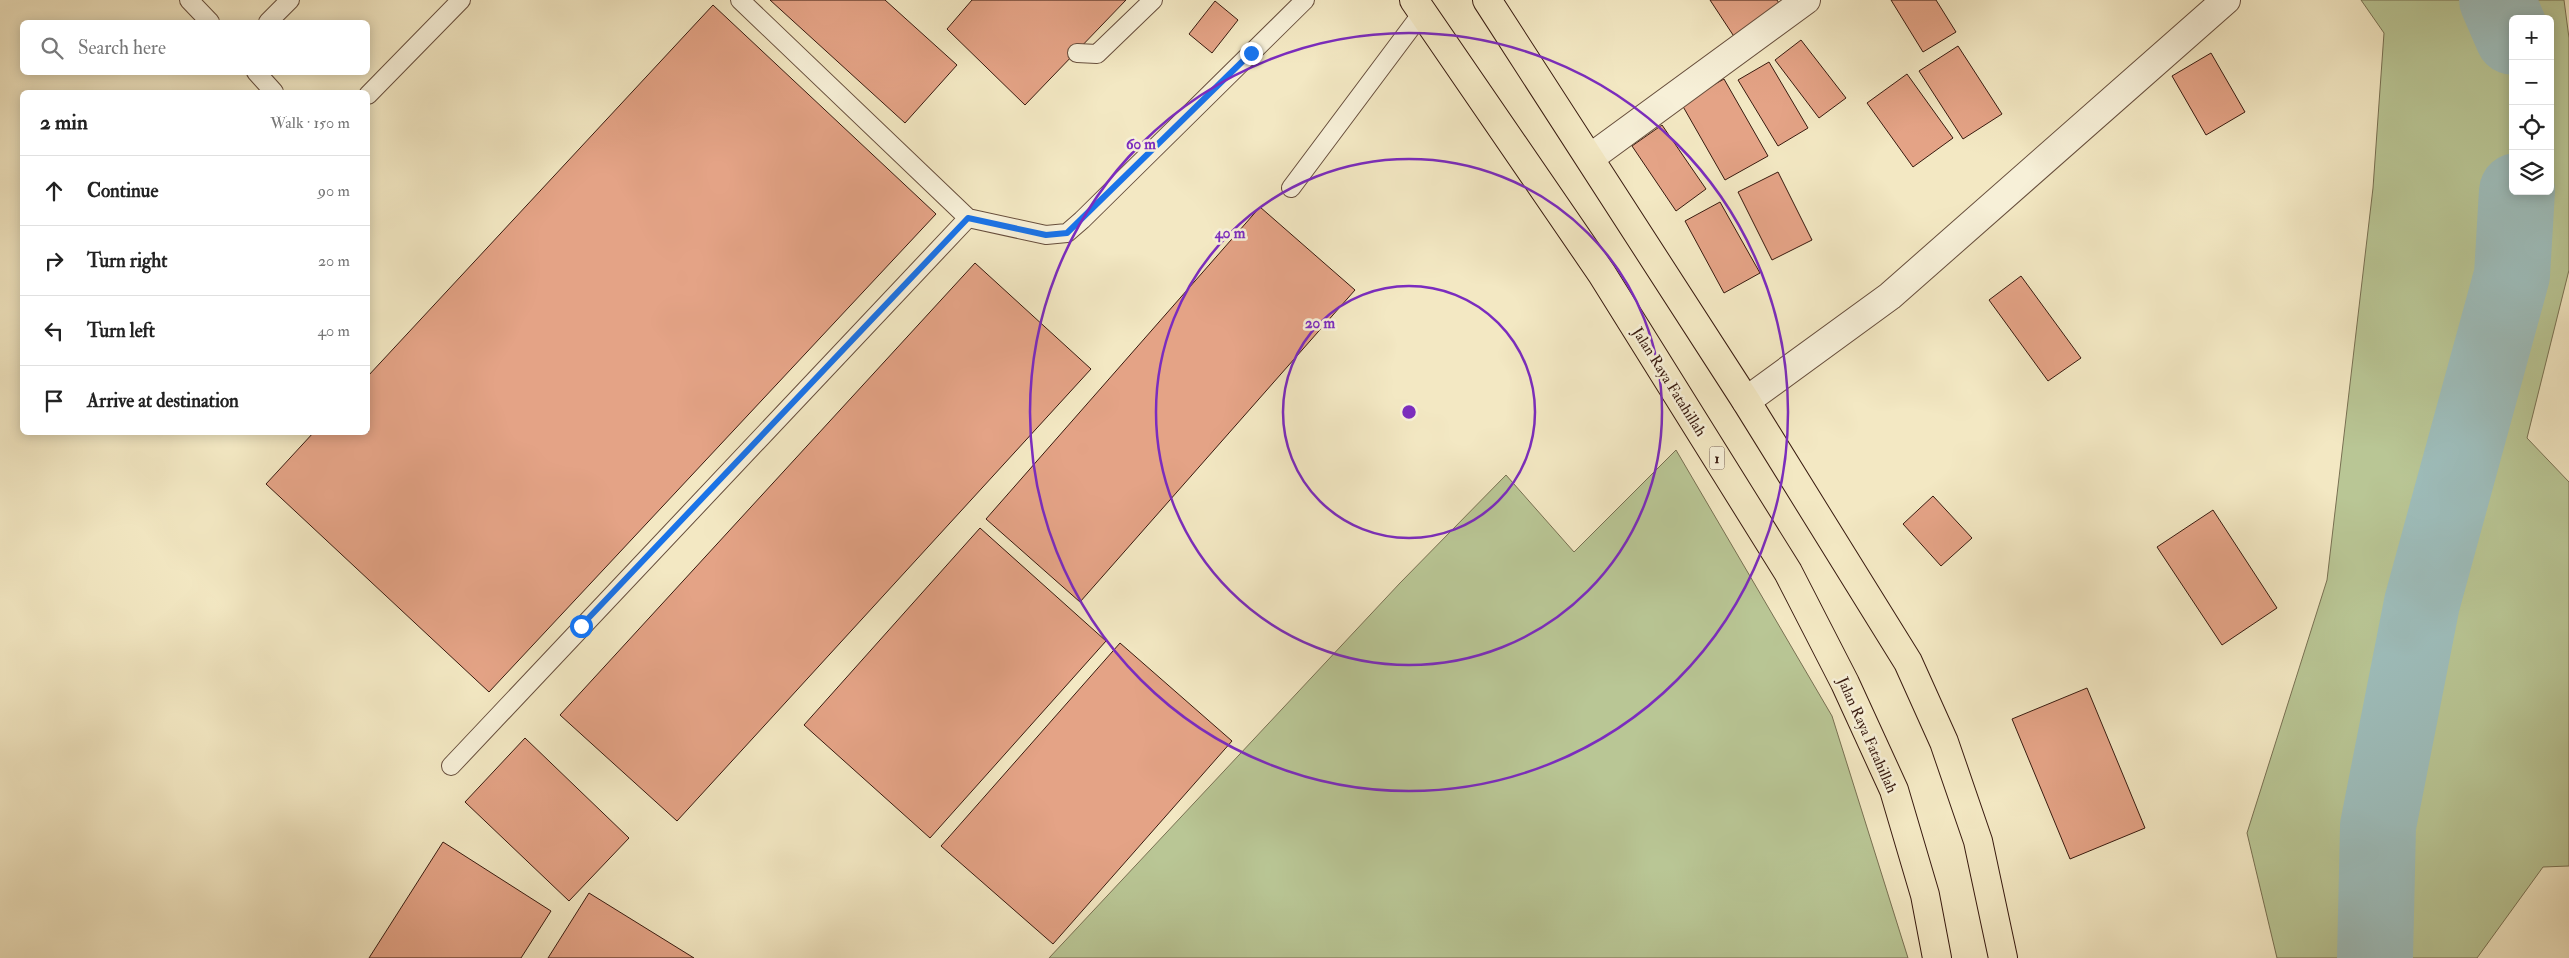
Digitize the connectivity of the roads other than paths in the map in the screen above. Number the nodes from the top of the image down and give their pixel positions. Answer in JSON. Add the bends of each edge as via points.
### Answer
{"nodes":[{"id":1,"x":189,"y":0,"type":"edge"},
{"id":2,"x":290,"y":0,"type":"edge"},
{"id":3,"x":461,"y":0,"type":"edge"},
{"id":4,"x":740,"y":0,"type":"edge"},
{"id":5,"x":1153,"y":0,"type":"edge"},
{"id":6,"x":1305,"y":0,"type":"edge"},
{"id":7,"x":1487,"y":0,"type":"edge"},
{"id":8,"x":1806,"y":0,"type":"edge"},
{"id":9,"x":2226,"y":0,"type":"edge"},
{"id":10,"x":1418,"y":7,"type":"edge"},
{"id":11,"x":208,"y":20,"type":"edge"},
{"id":12,"x":270,"y":20,"type":"edge"},
{"id":13,"x":1077,"y":53,"type":"dead end"},
{"id":14,"x":259,"y":75,"type":"edge"},
{"id":15,"x":272,"y":90,"type":"edge"},
{"id":16,"x":370,"y":92,"type":"edge"},
{"id":17,"x":1590,"y":158,"type":"junction"},
{"id":18,"x":1290,"y":188,"type":"dead end"},
{"id":19,"x":968,"y":218,"type":"junction"},
{"id":20,"x":1746,"y":401,"type":"junction"},
{"id":21,"x":451,"y":766,"type":"dead end"},
{"id":22,"x":1937,"y":958,"type":"edge"},
{"id":23,"x":2004,"y":958,"type":"edge"}],
"edges":[{"from":1,"to":11,"type":"lane"},
{"from":2,"to":12,"type":"lane"},
{"from":3,"to":16,"type":"lane"},
{"from":4,"to":19,"type":"lane"},
{"from":5,"to":13,"type":"lane","via":[[1097,54]]},
{"from":6,"to":19,"type":"lane","via":[[1067,233],[1046,235]]},
{"from":7,"to":17,"type":"highway"},
{"from":8,"to":17,"type":"street"},
{"from":9,"to":20,"type":"street","via":[[1890,296]]},
{"from":10,"to":18,"type":"lane"},
{"from":10,"to":22,"type":"highway","name":"Jalan Raya Fatahillah","number":"1","via":[[1602,274],[1788,572],[1845,683],[1894,790],[1925,895]]},
{"from":14,"to":15,"type":"lane"},
{"from":17,"to":20,"type":"highway"},
{"from":19,"to":21,"type":"lane"},
{"from":20,"to":23,"type":"highway","via":[[1908,662],[1944,742],[1978,841]]}]}
